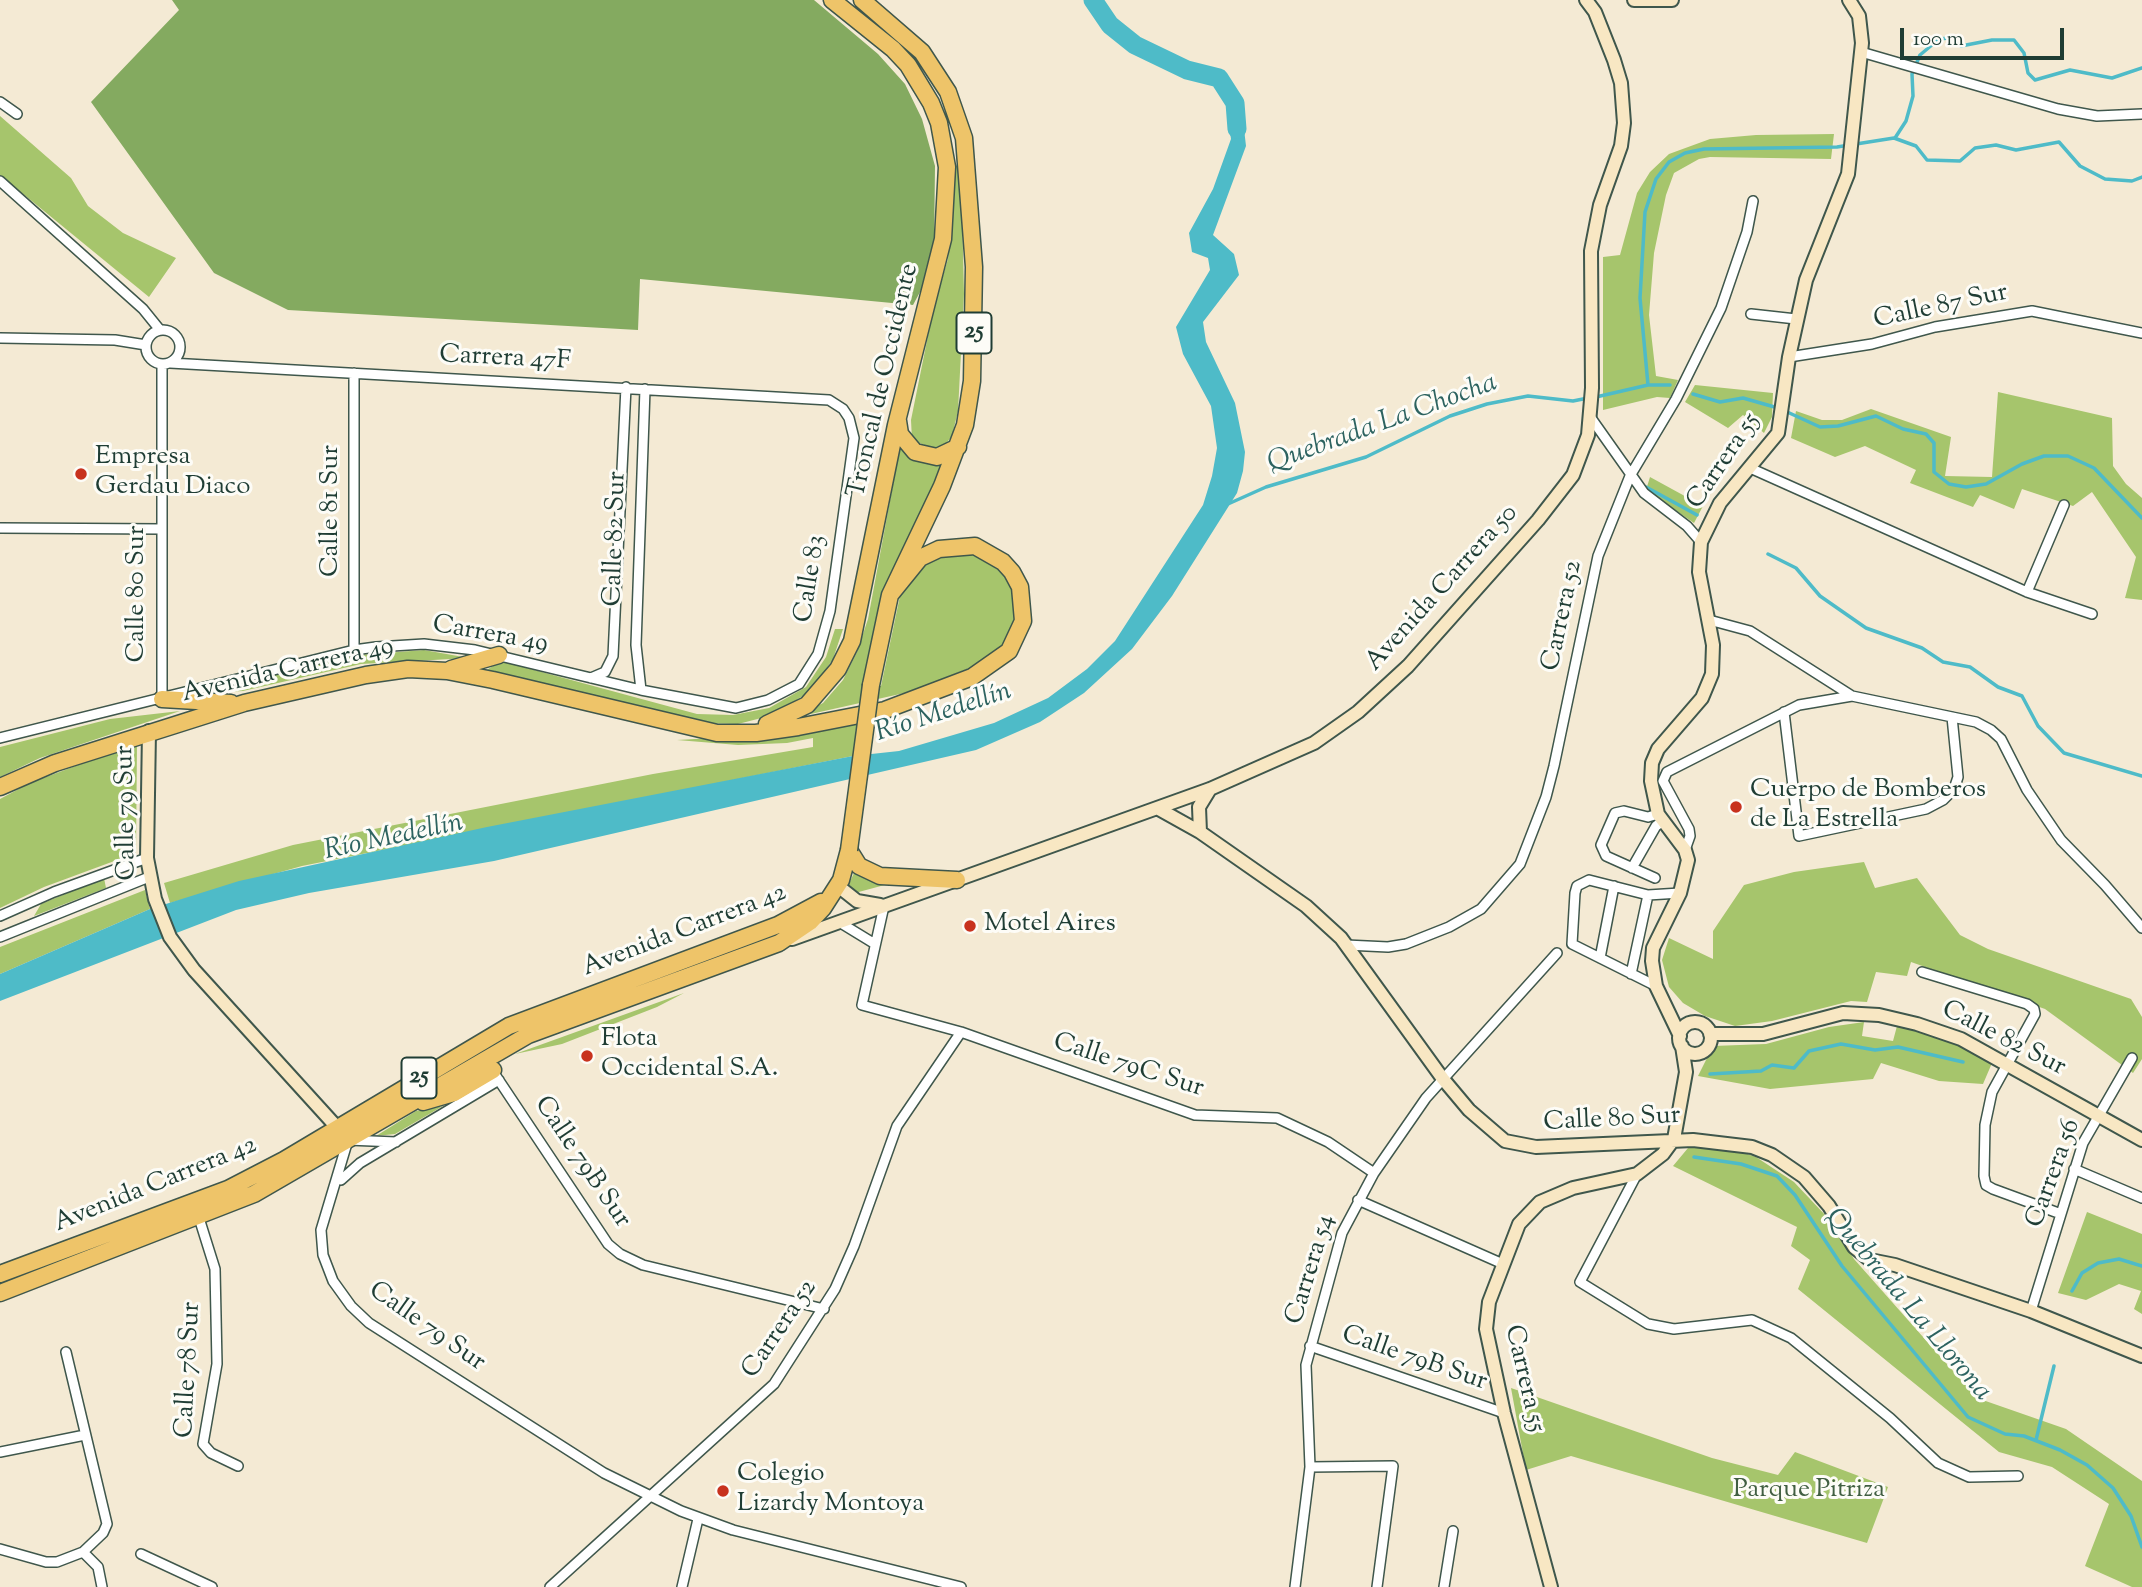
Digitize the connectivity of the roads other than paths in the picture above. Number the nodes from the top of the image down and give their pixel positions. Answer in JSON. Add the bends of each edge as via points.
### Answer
{"nodes":[{"id":1,"x":832,"y":0,"type":"edge"},
{"id":2,"x":862,"y":0,"type":"edge"},
{"id":3,"x":1586,"y":0,"type":"edge"},
{"id":4,"x":1634,"y":0,"type":"edge"},
{"id":5,"x":1672,"y":0,"type":"edge"},
{"id":6,"x":1849,"y":0,"type":"edge"},
{"id":7,"x":1861,"y":52,"type":"junction"},
{"id":8,"x":0,"y":102,"type":"edge"},
{"id":9,"x":17,"y":114,"type":"dead end"},
{"id":10,"x":2142,"y":114,"type":"edge"},
{"id":11,"x":0,"y":181,"type":"edge"},
{"id":12,"x":1752,"y":201,"type":"dead end"},
{"id":13,"x":1751,"y":314,"type":"dead end"},
{"id":14,"x":1796,"y":319,"type":"junction"},
{"id":15,"x":160,"y":330,"type":"junction"},
{"id":16,"x":2142,"y":333,"type":"edge"},
{"id":17,"x":0,"y":338,"type":"edge"},
{"id":18,"x":146,"y":345,"type":"junction"},
{"id":19,"x":1789,"y":357,"type":"junction"},
{"id":20,"x":166,"y":363,"type":"junction"},
{"id":21,"x":354,"y":373,"type":"junction"},
{"id":22,"x":626,"y":387,"type":"junction"},
{"id":23,"x":645,"y":388,"type":"junction"},
{"id":24,"x":836,"y":404,"type":"joint"},
{"id":25,"x":900,"y":412,"type":"junction"},
{"id":26,"x":1591,"y":413,"type":"junction"},
{"id":27,"x":958,"y":447,"type":"junction"},
{"id":28,"x":1750,"y":468,"type":"junction"},
{"id":29,"x":1630,"y":476,"type":"junction"},
{"id":30,"x":2064,"y":505,"type":"dead end"},
{"id":31,"x":0,"y":528,"type":"edge"},
{"id":32,"x":162,"y":529,"type":"junction"},
{"id":33,"x":1701,"y":542,"type":"junction"},
{"id":34,"x":2027,"y":592,"type":"junction"},
{"id":35,"x":890,"y":595,"type":"junction"},
{"id":36,"x":2092,"y":614,"type":"dead end"},
{"id":37,"x":1709,"y":620,"type":"junction"},
{"id":38,"x":354,"y":650,"type":"junction"},
{"id":39,"x":499,"y":655,"type":"junction"},
{"id":40,"x":447,"y":671,"type":"junction"},
{"id":41,"x":591,"y":678,"type":"junction"},
{"id":42,"x":641,"y":690,"type":"junction"},
{"id":43,"x":1852,"y":696,"type":"junction"},
{"id":44,"x":162,"y":699,"type":"junction"},
{"id":45,"x":768,"y":701,"type":"joint"},
{"id":46,"x":244,"y":703,"type":"junction"},
{"id":47,"x":1784,"y":712,"type":"junction"},
{"id":48,"x":1952,"y":717,"type":"junction"},
{"id":49,"x":149,"y":731,"type":"junction"},
{"id":50,"x":717,"y":733,"type":"junction"},
{"id":51,"x":0,"y":738,"type":"edge"},
{"id":52,"x":0,"y":787,"type":"edge"},
{"id":53,"x":1210,"y":789,"type":"junction"},
{"id":54,"x":1157,"y":808,"type":"junction"},
{"id":55,"x":1661,"y":817,"type":"junction"},
{"id":56,"x":1200,"y":832,"type":"junction"},
{"id":57,"x":849,"y":850,"type":"junction"},
{"id":58,"x":1685,"y":850,"type":"junction"},
{"id":59,"x":147,"y":858,"type":"junction"},
{"id":60,"x":1632,"y":868,"type":"junction"},
{"id":61,"x":106,"y":873,"type":"junction"},
{"id":62,"x":149,"y":877,"type":"junction"},
{"id":63,"x":1654,"y":878,"type":"dead end"},
{"id":64,"x":957,"y":880,"type":"junction"},
{"id":65,"x":838,"y":886,"type":"junction"},
{"id":66,"x":1615,"y":887,"type":"junction"},
{"id":67,"x":112,"y":891,"type":"junction"},
{"id":68,"x":1680,"y":893,"type":"junction"},
{"id":69,"x":1648,"y":895,"type":"junction"},
{"id":70,"x":884,"y":906,"type":"junction"},
{"id":71,"x":0,"y":916,"type":"edge"},
{"id":72,"x":839,"y":922,"type":"junction"},
{"id":73,"x":2142,"y":928,"type":"edge"},
{"id":74,"x":0,"y":937,"type":"edge"},
{"id":75,"x":779,"y":943,"type":"junction"},
{"id":76,"x":875,"y":944,"type":"junction"},
{"id":77,"x":1346,"y":945,"type":"junction"},
{"id":78,"x":1557,"y":953,"type":"dead end"},
{"id":79,"x":1600,"y":958,"type":"junction"},
{"id":80,"x":1922,"y":972,"type":"dead end"},
{"id":81,"x":1631,"y":974,"type":"junction"},
{"id":82,"x":1656,"y":986,"type":"junction"},
{"id":83,"x":1666,"y":1005,"type":"junction"},
{"id":84,"x":1695,"y":1022,"type":"junction"},
{"id":85,"x":961,"y":1032,"type":"junction"},
{"id":86,"x":1710,"y":1034,"type":"junction"},
{"id":87,"x":1681,"y":1041,"type":"junction"},
{"id":88,"x":1704,"y":1051,"type":"junction"},
{"id":89,"x":2132,"y":1058,"type":"dead end"},
{"id":90,"x":2007,"y":1064,"type":"junction"},
{"id":91,"x":492,"y":1070,"type":"junction"},
{"id":92,"x":465,"y":1071,"type":"junction"},
{"id":93,"x":1686,"y":1072,"type":"junction"},
{"id":94,"x":1443,"y":1079,"type":"junction"},
{"id":95,"x":405,"y":1086,"type":"junction"},
{"id":96,"x":404,"y":1107,"type":"junction"},
{"id":97,"x":2098,"y":1115,"type":"junction"},
{"id":98,"x":343,"y":1134,"type":"junction"},
{"id":99,"x":1674,"y":1139,"type":"junction"},
{"id":100,"x":2142,"y":1140,"type":"edge"},
{"id":101,"x":396,"y":1142,"type":"junction"},
{"id":102,"x":2074,"y":1168,"type":"junction"},
{"id":103,"x":1374,"y":1173,"type":"junction"},
{"id":104,"x":1637,"y":1174,"type":"junction"},
{"id":105,"x":337,"y":1184,"type":"junction"},
{"id":106,"x":2142,"y":1198,"type":"edge"},
{"id":107,"x":1358,"y":1200,"type":"junction"},
{"id":108,"x":2061,"y":1214,"type":"junction"},
{"id":109,"x":199,"y":1218,"type":"junction"},
{"id":110,"x":1503,"y":1264,"type":"junction"},
{"id":111,"x":0,"y":1274,"type":"edge"},
{"id":112,"x":0,"y":1293,"type":"edge"},
{"id":113,"x":824,"y":1309,"type":"junction"},
{"id":114,"x":2031,"y":1311,"type":"junction"},
{"id":115,"x":1310,"y":1346,"type":"junction"},
{"id":116,"x":66,"y":1352,"type":"dead end"},
{"id":117,"x":2142,"y":1356,"type":"edge"},
{"id":118,"x":1504,"y":1413,"type":"junction"},
{"id":119,"x":85,"y":1435,"type":"junction"},
{"id":120,"x":0,"y":1452,"type":"edge"},
{"id":121,"x":238,"y":1466,"type":"dead end"},
{"id":122,"x":1310,"y":1467,"type":"junction"},
{"id":123,"x":2018,"y":1476,"type":"dead end"},
{"id":124,"x":648,"y":1496,"type":"junction"},
{"id":125,"x":698,"y":1519,"type":"junction"},
{"id":126,"x":1453,"y":1531,"type":"dead end"},
{"id":127,"x":0,"y":1549,"type":"edge"},
{"id":128,"x":83,"y":1552,"type":"junction"},
{"id":129,"x":141,"y":1554,"type":"dead end"},
{"id":130,"x":102,"y":1587,"type":"edge"},
{"id":131,"x":212,"y":1587,"type":"edge"},
{"id":132,"x":550,"y":1587,"type":"edge"},
{"id":133,"x":681,"y":1587,"type":"edge"},
{"id":134,"x":961,"y":1587,"type":"edge"},
{"id":135,"x":1295,"y":1587,"type":"edge"},
{"id":136,"x":1377,"y":1587,"type":"edge"},
{"id":137,"x":1444,"y":1587,"type":"edge"},
{"id":138,"x":1552,"y":1587,"type":"edge"}],
"edges":[{"from":1,"to":25,"type":"highway","name":"Troncal de Occidente","number":"25","via":[[908,65],[931,103],[944,145],[943,239]]},
{"from":2,"to":27,"type":"highway","number":"25","via":[[905,35],[936,72],[953,103],[964,138],[974,320],[972,381]]},
{"from":3,"to":26,"type":"street","name":"Avenida Carrera 50","via":[[1614,60],[1625,107],[1621,146],[1600,205],[1591,251]]},
{"from":4,"to":5,"type":"street"},
{"from":6,"to":7,"type":"street","name":"Carrera 55","via":[[1862,26]]},
{"from":7,"to":10,"type":"street","via":[[2058,109],[2097,116]]},
{"from":7,"to":14,"type":"street","name":"Carrera 55","via":[[1851,159]]},
{"from":8,"to":9,"type":"street"},
{"from":11,"to":15,"type":"street","via":[[143,309]]},
{"from":12,"to":29,"type":"street","name":"Carrera 52","via":[[1747,232],[1721,308],[1676,399]]},
{"from":13,"to":14,"type":"street"},
{"from":14,"to":19,"type":"street","name":"Carrera 55"},
{"from":15,"to":18,"type":"street"},
{"from":15,"to":20,"type":"street","via":[[171,331],[181,345],[178,355]]},
{"from":16,"to":19,"type":"street","name":"Calle 87 Sur","via":[[2032,311]]},
{"from":17,"to":18,"type":"street","via":[[115,340]]},
{"from":18,"to":20,"type":"street","via":[[152,360]]},
{"from":19,"to":28,"type":"street","name":"Carrera 55","via":[[1781,422],[1772,443]]},
{"from":20,"to":21,"type":"street","name":"Carrera 47F"},
{"from":20,"to":32,"type":"street","name":"Calle 80 Sur"},
{"from":21,"to":22,"type":"street","name":"Carrera 47F"},
{"from":21,"to":38,"type":"street","name":"Calle 81 Sur"},
{"from":22,"to":23,"type":"street","name":"Carrera 47F"},
{"from":22,"to":41,"type":"street","name":"Calle 82 Sur","via":[[613,656],[605,672]]},
{"from":23,"to":24,"type":"street","name":"Carrera 47F","via":[[820,398]]},
{"from":23,"to":42,"type":"street","name":"Calle 82 Sur","via":[[636,645]]},
{"from":24,"to":45,"type":"street","name":"Calle 83","via":[[849,418],[854,438],[825,636],[799,684]]},
{"from":25,"to":27,"type":"highway","via":[[900,434],[915,452],[937,457]]},
{"from":25,"to":50,"type":"highway","name":"Troncal de Occidente","number":"25","via":[[846,655],[825,687],[786,718]]},
{"from":26,"to":29,"type":"street"},
{"from":26,"to":53,"type":"street","name":"Avenida Carrera 50","via":[[1584,450],[1573,475],[1383,690],[1314,743]]},
{"from":27,"to":35,"type":"highway","number":"25"},
{"from":28,"to":33,"type":"street","name":"Carrera 55","via":[[1720,503]]},
{"from":28,"to":34,"type":"street"},
{"from":29,"to":33,"type":"street","via":[[1653,503],[1687,526]]},
{"from":29,"to":77,"type":"street","name":"Carrera 52","via":[[1598,556],[1554,766],[1520,864],[1481,909],[1449,927],[1406,944]]},
{"from":30,"to":34,"type":"street"},
{"from":31,"to":32,"type":"street"},
{"from":32,"to":44,"type":"street","name":"Calle 80 Sur"},
{"from":33,"to":37,"type":"street","name":"Carrera 55","via":[[1699,572]]},
{"from":34,"to":36,"type":"street"},
{"from":35,"to":50,"type":"highway","via":[[920,558],[939,549],[975,546],[1012,572],[1020,587],[1023,621],[1009,651],[995,664],[931,695],[854,717],[756,733]]},
{"from":35,"to":57,"type":"highway","number":"25","bridge":true,"via":[[871,685]]},
{"from":37,"to":43,"type":"street","via":[[1750,631]]},
{"from":37,"to":55,"type":"street","name":"Carrera 55","via":[[1714,662],[1707,688],[1652,763],[1651,781]]},
{"from":38,"to":39,"type":"street","name":"Carrera 49","via":[[424,644]]},
{"from":38,"to":44,"type":"street","name":"Carrera 49"},
{"from":39,"to":40,"type":"highway"},
{"from":39,"to":41,"type":"street","name":"Carrera 49"},
{"from":40,"to":46,"type":"highway","name":"Avenida Carrera 49","number":"25","via":[[386,671]]},
{"from":40,"to":50,"type":"highway","name":"Avenida Carrera 49","number":"25"},
{"from":41,"to":42,"type":"street","name":"Carrera 49"},
{"from":42,"to":45,"type":"street","name":"Carrera 49","via":[[736,708]]},
{"from":43,"to":47,"type":"street","via":[[1807,702]]},
{"from":43,"to":48,"type":"street"},
{"from":44,"to":46,"type":"highway"},
{"from":44,"to":51,"type":"street","name":"Carrera 49"},
{"from":46,"to":49,"type":"highway","name":"Avenida Carrera 49","number":"25"},
{"from":47,"to":48,"type":"street","via":[[1799,836],[1926,809],[1943,800],[1958,777]]},
{"from":47,"to":58,"type":"street","via":[[1664,776],[1689,829]]},
{"from":48,"to":73,"type":"street","via":[[1976,722],[2001,739],[2027,790],[2061,840]]},
{"from":49,"to":52,"type":"highway","name":"Avenida Carrera 49","number":"25"},
{"from":49,"to":59,"type":"street","name":"Calle 79 Sur"},
{"from":53,"to":54,"type":"street","name":"Avenida Carrera 50"},
{"from":53,"to":56,"type":"street","via":[[1199,807]]},
{"from":54,"to":56,"type":"street","name":"Calle 80 Sur"},
{"from":54,"to":64,"type":"street","name":"Avenida Carrera 50"},
{"from":55,"to":58,"type":"street","name":"Carrera 55"},
{"from":55,"to":60,"type":"street"},
{"from":55,"to":60,"type":"street","via":[[1623,811],[1610,819],[1601,851]]},
{"from":56,"to":77,"type":"street","name":"Calle 80 Sur","via":[[1248,871],[1306,906]]},
{"from":57,"to":64,"type":"highway","via":[[859,866],[880,876]]},
{"from":57,"to":65,"type":"highway","number":"25"},
{"from":58,"to":68,"type":"street","via":[[1687,873]]},
{"from":59,"to":61,"type":"street"},
{"from":59,"to":62,"type":"street","name":"Calle 79 Sur"},
{"from":60,"to":63,"type":"street"},
{"from":61,"to":67,"type":"street"},
{"from":61,"to":71,"type":"street"},
{"from":62,"to":67,"type":"street"},
{"from":62,"to":98,"type":"street","name":"Calle 79 Sur","via":[[181,954]]},
{"from":64,"to":70,"type":"street","name":"Avenida Carrera 50"},
{"from":65,"to":70,"type":"street","via":[[856,901]]},
{"from":65,"to":75,"type":"highway","name":"Avenida Carrera 42","number":"25","via":[[810,922]]},
{"from":65,"to":95,"type":"highway","name":"Avenida Carrera 42","number":"25","via":[[808,911],[778,925],[509,1026]]},
{"from":66,"to":69,"type":"street"},
{"from":66,"to":79,"type":"street"},
{"from":66,"to":79,"type":"street","via":[[1589,880],[1575,892],[1572,944]]},
{"from":67,"to":74,"type":"street"},
{"from":68,"to":69,"type":"street"},
{"from":68,"to":82,"type":"street","via":[[1653,948]]},
{"from":69,"to":81,"type":"street"},
{"from":70,"to":72,"type":"street","name":"Avenida Carrera 50"},
{"from":70,"to":76,"type":"street"},
{"from":72,"to":75,"type":"street","name":"Avenida Carrera 50"},
{"from":72,"to":76,"type":"street"},
{"from":75,"to":91,"type":"highway","name":"Avenida Carrera 42","number":"25","via":[[548,1026]]},
{"from":76,"to":85,"type":"street","name":"Calle 79C Sur","via":[[863,1005]]},
{"from":77,"to":94,"type":"street","name":"Calle 80 Sur"},
{"from":78,"to":94,"type":"street","name":"Carrera 54"},
{"from":79,"to":81,"type":"street"},
{"from":80,"to":90,"type":"street","via":[[2034,1009]]},
{"from":81,"to":82,"type":"street"},
{"from":82,"to":83,"type":"street"},
{"from":83,"to":84,"type":"street"},
{"from":83,"to":87,"type":"street"},
{"from":84,"to":86,"type":"street"},
{"from":84,"to":87,"type":"street","via":[[1684,1026]]},
{"from":85,"to":103,"type":"street","name":"Calle 79C Sur","via":[[1195,1115],[1277,1118],[1328,1142]]},
{"from":85,"to":113,"type":"street","name":"Carrera 52","via":[[897,1126],[854,1246]]},
{"from":86,"to":88,"type":"street"},
{"from":86,"to":90,"type":"street","name":"Calle 82 Sur","via":[[1763,1034],[1859,1013],[1946,1032]]},
{"from":87,"to":88,"type":"street","via":[[1690,1053]]},
{"from":87,"to":93,"type":"street"},
{"from":88,"to":93,"type":"street"},
{"from":89,"to":97,"type":"street","name":"Carrera 56"},
{"from":90,"to":97,"type":"street","name":"Calle 82 Sur"},
{"from":90,"to":108,"type":"street","via":[[1988,1106],[1986,1185]]},
{"from":91,"to":92,"type":"highway","name":"Avenida Carrera 42","number":"25"},
{"from":91,"to":96,"type":"highway","via":[[454,1093]]},
{"from":91,"to":101,"type":"street"},
{"from":91,"to":113,"type":"street","name":"Calle 79B Sur","via":[[608,1244],[620,1254],[643,1265]]},
{"from":92,"to":95,"type":"highway"},
{"from":92,"to":96,"type":"highway","name":"Avenida Carrera 42","number":"25"},
{"from":93,"to":99,"type":"street"},
{"from":94,"to":99,"type":"street","name":"Calle 80 Sur","via":[[1494,1135],[1521,1146]]},
{"from":94,"to":103,"type":"street","name":"Carrera 54"},
{"from":95,"to":98,"type":"highway","name":"Avenida Carrera 42","number":"25"},
{"from":96,"to":98,"type":"highway","name":"Avenida Carrera 42","number":"25"},
{"from":97,"to":100,"type":"street","name":"Calle 82 Sur"},
{"from":97,"to":102,"type":"street","name":"Carrera 56"},
{"from":98,"to":101,"type":"street"},
{"from":98,"to":105,"type":"street","name":"Calle 79 Sur"},
{"from":98,"to":109,"type":"highway","name":"Avenida Carrera 42","number":"25","via":[[254,1194]]},
{"from":98,"to":111,"type":"highway","name":"Avenida Carrera 42","number":"25","via":[[228,1189]]},
{"from":99,"to":104,"type":"street","name":"Carrera 55","via":[[1664,1154]]},
{"from":99,"to":114,"type":"street","name":"Calle 80 Sur","via":[[1732,1143],[1772,1155],[1818,1191],[1854,1247],[1870,1260]]},
{"from":101,"to":105,"type":"street","via":[[353,1167]]},
{"from":102,"to":106,"type":"street"},
{"from":102,"to":108,"type":"street","name":"Carrera 56"},
{"from":103,"to":107,"type":"street","name":"Carrera 54"},
{"from":104,"to":110,"type":"street","name":"Carrera 55","via":[[1573,1188],[1540,1202],[1519,1224]]},
{"from":104,"to":123,"type":"street","via":[[1580,1282],[1647,1324],[1674,1329],[1752,1320],[1790,1338],[1890,1418],[1938,1464],[1969,1477]]},
{"from":105,"to":124,"type":"street","name":"Calle 79 Sur","via":[[320,1238],[333,1281],[351,1306],[388,1336],[579,1458]]},
{"from":107,"to":110,"type":"street"},
{"from":107,"to":115,"type":"street","name":"Carrera 54","via":[[1342,1233]]},
{"from":108,"to":114,"type":"street","name":"Carrera 56"},
{"from":109,"to":112,"type":"highway","name":"Avenida Carrera 42","number":"25"},
{"from":109,"to":121,"type":"street","name":"Calle 78 Sur","via":[[215,1269],[216,1351],[203,1444]]},
{"from":110,"to":118,"type":"street","name":"Carrera 55","via":[[1489,1302],[1486,1329]]},
{"from":113,"to":124,"type":"street","name":"Carrera 52","via":[[774,1384]]},
{"from":114,"to":117,"type":"street","name":"Calle 80 Sur"},
{"from":115,"to":118,"type":"street","name":"Calle 79B Sur"},
{"from":115,"to":122,"type":"street","name":"Carrera 54","via":[[1304,1389]]},
{"from":116,"to":119,"type":"street"},
{"from":118,"to":138,"type":"street","name":"Carrera 55"},
{"from":119,"to":120,"type":"street"},
{"from":119,"to":128,"type":"street","via":[[107,1524]]},
{"from":122,"to":135,"type":"street","name":"Carrera 54"},
{"from":122,"to":136,"type":"street","via":[[1393,1466]]},
{"from":124,"to":125,"type":"street","name":"Calle 79 Sur"},
{"from":124,"to":132,"type":"street","name":"Carrera 52"},
{"from":125,"to":133,"type":"street"},
{"from":125,"to":134,"type":"street","name":"Calle 79 Sur"},
{"from":126,"to":137,"type":"street"},
{"from":127,"to":128,"type":"street","via":[[46,1562],[67,1560]]},
{"from":128,"to":130,"type":"street","via":[[98,1567]]},
{"from":129,"to":131,"type":"street"}]}
